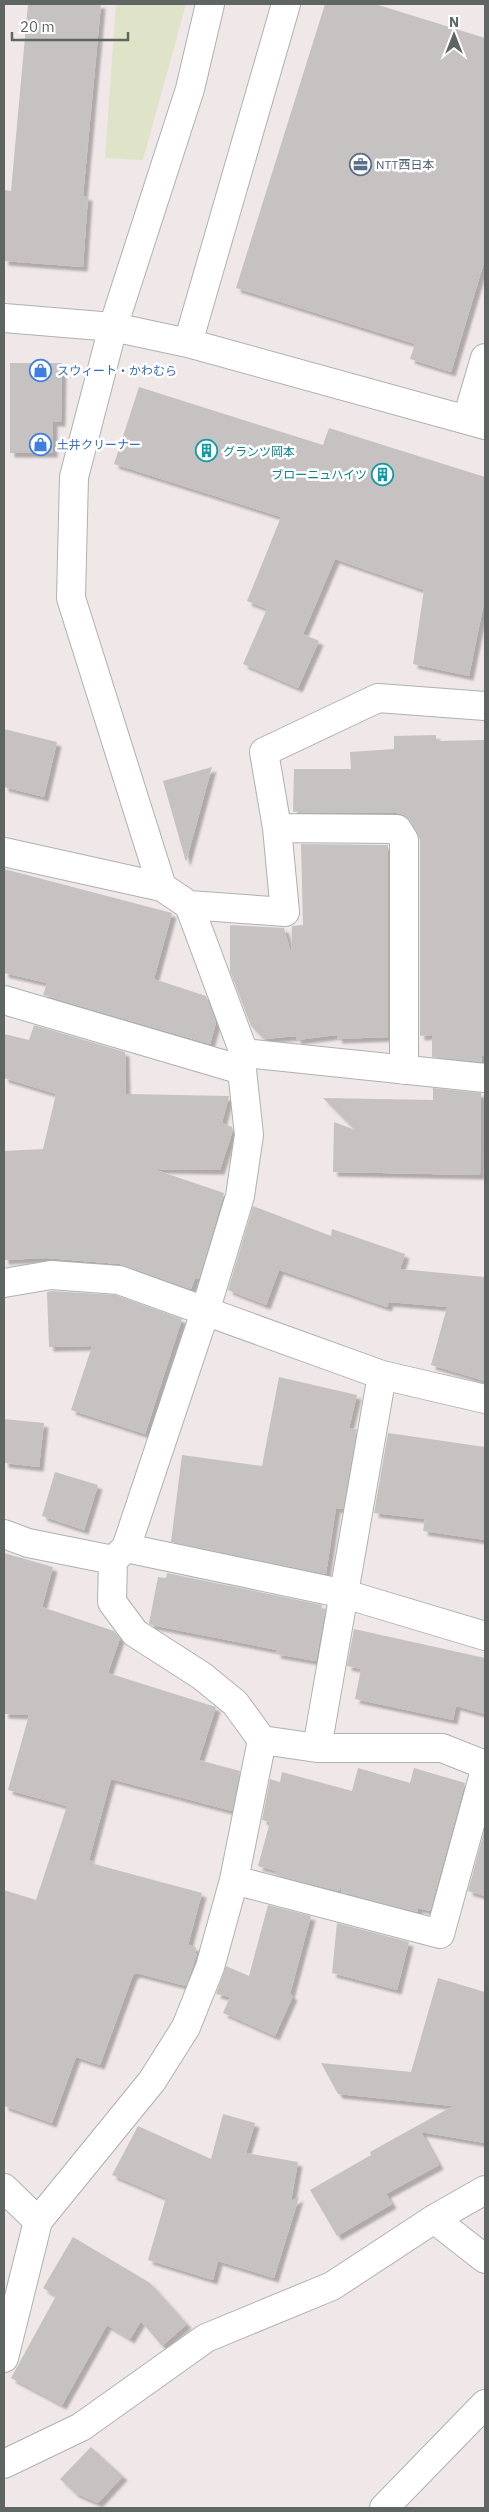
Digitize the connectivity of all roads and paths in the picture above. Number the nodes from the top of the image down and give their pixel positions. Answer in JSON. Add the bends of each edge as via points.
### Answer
{"nodes":[{"id":1,"x":210,"y":4,"type":"edge"},
{"id":2,"x":286,"y":4,"type":"edge"},
{"id":3,"x":4,"y":318,"type":"edge"},
{"id":4,"x":113,"y":327,"type":"junction"},
{"id":5,"x":188,"y":343,"type":"junction"},
{"id":6,"x":485,"y":358,"type":"edge"},
{"id":7,"x":476,"y":422,"type":"edge"},
{"id":8,"x":485,"y":706,"type":"edge"},
{"id":9,"x":277,"y":828,"type":"junction"},
{"id":10,"x":4,"y":852,"type":"edge"},
{"id":11,"x":162,"y":887,"type":"junction"},
{"id":12,"x":189,"y":906,"type":"junction"},
{"id":13,"x":4,"y":1000,"type":"edge"},
{"id":14,"x":243,"y":1062,"type":"junction"},
{"id":15,"x":404,"y":1070,"type":"junction"},
{"id":16,"x":485,"y":1078,"type":"edge"},
{"id":17,"x":4,"y":1283,"type":"edge"},
{"id":18,"x":205,"y":1312,"type":"junction"},
{"id":19,"x":382,"y":1375,"type":"junction"},
{"id":20,"x":485,"y":1399,"type":"edge"},
{"id":21,"x":4,"y":1534,"type":"edge"},
{"id":22,"x":120,"y":1554,"type":"junction"},
{"id":23,"x":344,"y":1594,"type":"junction"},
{"id":24,"x":485,"y":1636,"type":"edge"},
{"id":25,"x":262,"y":1740,"type":"junction"},
{"id":26,"x":318,"y":1748,"type":"junction"},
{"id":27,"x":485,"y":1765,"type":"edge"},
{"id":28,"x":485,"y":1770,"type":"edge"},
{"id":29,"x":234,"y":1880,"type":"junction"},
{"id":30,"x":4,"y":2188,"type":"edge"},
{"id":31,"x":485,"y":2190,"type":"edge"},
{"id":32,"x":434,"y":2219,"type":"junction"},
{"id":33,"x":38,"y":2221,"type":"junction"},
{"id":34,"x":485,"y":2259,"type":"edge"},
{"id":35,"x":4,"y":2358,"type":"edge"},
{"id":36,"x":485,"y":2404,"type":"edge"},
{"id":37,"x":4,"y":2464,"type":"edge"},
{"id":38,"x":384,"y":2508,"type":"edge"}],
"edges":[{"from":1,"to":4,"type":"street","via":[[190,89]]},
{"from":2,"to":5,"type":"street"},
{"from":3,"to":4,"type":"street"},
{"from":4,"to":5,"type":"street"},
{"from":4,"to":11,"type":"street","via":[[74,477],[71,598]]},
{"from":5,"to":7,"type":"street"},
{"from":6,"to":7,"type":"street"},
{"from":8,"to":9,"type":"street","via":[[378,698],[264,752]]},
{"from":9,"to":12,"type":"street","via":[[284,912]]},
{"from":9,"to":15,"type":"street","via":[[397,829],[404,840]]},
{"from":10,"to":11,"type":"street"},
{"from":11,"to":12,"type":"street"},
{"from":12,"to":14,"type":"street"},
{"from":13,"to":14,"type":"street"},
{"from":14,"to":15,"type":"street"},
{"from":14,"to":18,"type":"street","via":[[249,1135],[240,1196]]},
{"from":15,"to":16,"type":"street"},
{"from":17,"to":18,"type":"street","via":[[51,1275],[119,1280]]},
{"from":18,"to":19,"type":"street"},
{"from":18,"to":22,"type":"street"},
{"from":19,"to":20,"type":"street"},
{"from":19,"to":23,"type":"street"},
{"from":21,"to":22,"type":"street","via":[[28,1543]]},
{"from":22,"to":23,"type":"street"},
{"from":22,"to":25,"type":"street","via":[[112,1602],[135,1632],[202,1676],[235,1703]]},
{"from":23,"to":24,"type":"street"},
{"from":23,"to":26,"type":"street"},
{"from":25,"to":26,"type":"street"},
{"from":25,"to":29,"type":"street"},
{"from":26,"to":27,"type":"street","via":[[442,1748]]},
{"from":28,"to":29,"type":"street","via":[[440,1934]]},
{"from":29,"to":33,"type":"street","via":[[210,1968],[186,2027],[152,2081]]},
{"from":30,"to":33,"type":"street"},
{"from":31,"to":32,"type":"street"},
{"from":32,"to":34,"type":"street"},
{"from":32,"to":37,"type":"street","via":[[332,2286],[206,2338],[81,2427]]},
{"from":33,"to":35,"type":"street"},
{"from":36,"to":38,"type":"street"}]}
